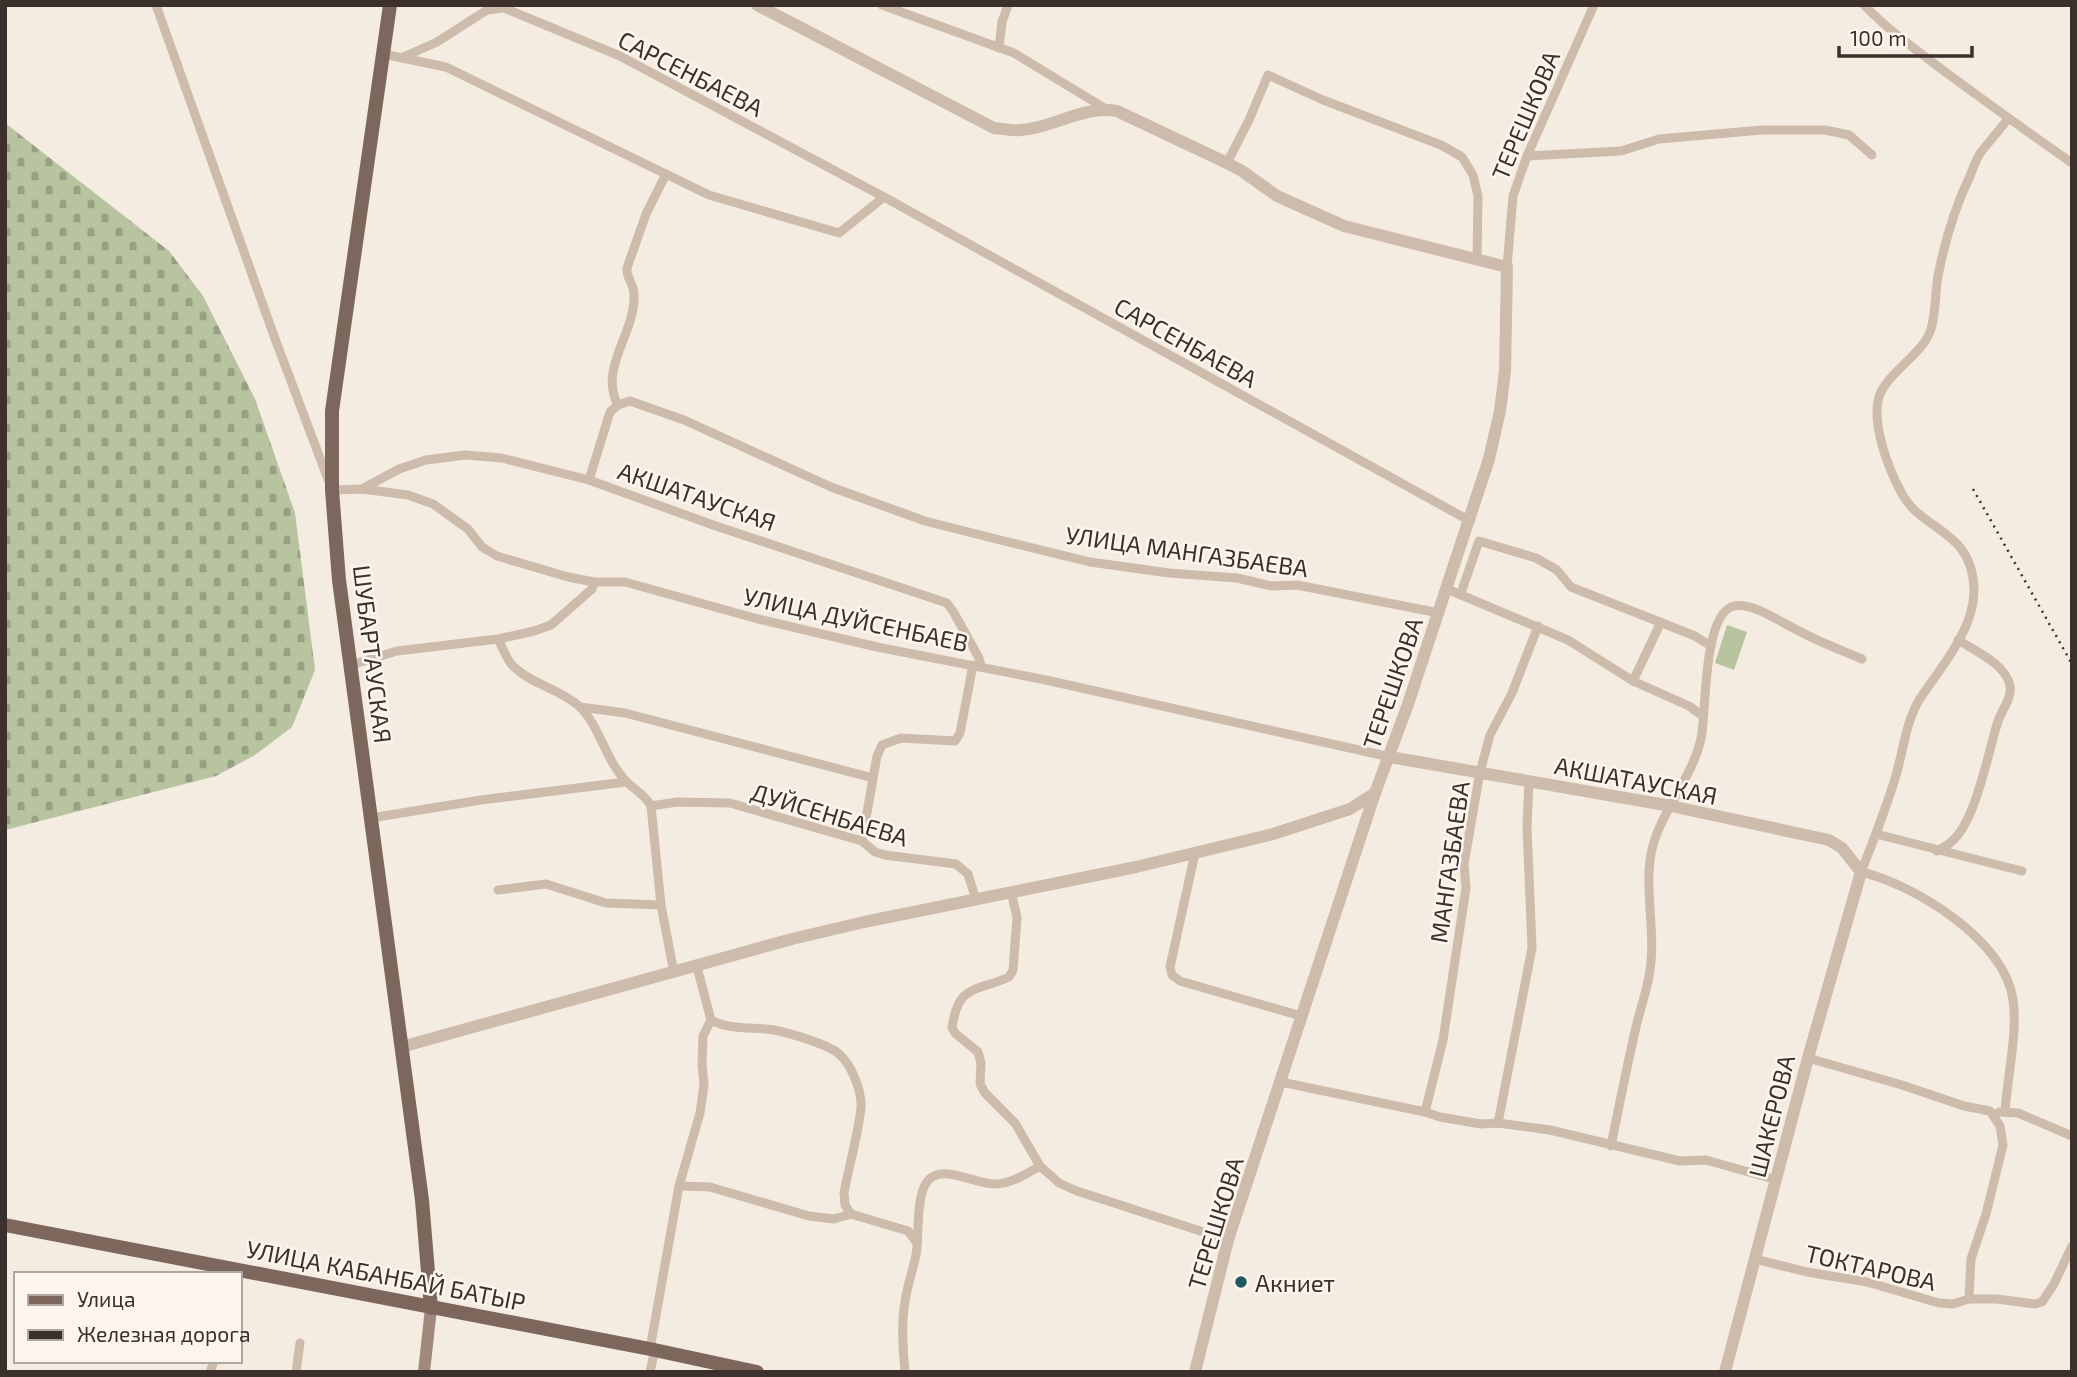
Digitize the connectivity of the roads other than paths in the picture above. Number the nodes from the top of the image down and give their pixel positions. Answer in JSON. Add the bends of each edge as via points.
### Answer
{"nodes":[{"id":1,"x":156,"y":5,"type":"edge"},
{"id":2,"x":390,"y":5,"type":"edge"},
{"id":3,"x":757,"y":5,"type":"edge"},
{"id":4,"x":882,"y":5,"type":"edge"},
{"id":5,"x":1008,"y":5,"type":"edge"},
{"id":6,"x":1594,"y":5,"type":"edge"},
{"id":7,"x":1864,"y":5,"type":"edge"},
{"id":8,"x":999,"y":48,"type":"junction"},
{"id":9,"x":383,"y":54,"type":"junction"},
{"id":10,"x":401,"y":58,"type":"junction"},
{"id":11,"x":1106,"y":109,"type":"junction"},
{"id":12,"x":2008,"y":119,"type":"junction"},
{"id":13,"x":1872,"y":155,"type":"dead end"},
{"id":14,"x":1527,"y":156,"type":"junction"},
{"id":15,"x":1227,"y":163,"type":"junction"},
{"id":16,"x":2072,"y":163,"type":"edge"},
{"id":17,"x":666,"y":174,"type":"junction"},
{"id":18,"x":884,"y":197,"type":"junction"},
{"id":19,"x":1477,"y":259,"type":"junction"},
{"id":20,"x":1507,"y":267,"type":"junction"},
{"id":21,"x":618,"y":405,"type":"junction"},
{"id":22,"x":589,"y":480,"type":"junction"},
{"id":23,"x":362,"y":489,"type":"junction"},
{"id":24,"x":332,"y":490,"type":"junction"},
{"id":25,"x":1470,"y":521,"type":"junction"},
{"id":26,"x":594,"y":583,"type":"junction"},
{"id":27,"x":1447,"y":589,"type":"junction"},
{"id":28,"x":1461,"y":593,"type":"junction"},
{"id":29,"x":1439,"y":613,"type":"junction"},
{"id":30,"x":1661,"y":622,"type":"junction"},
{"id":31,"x":1538,"y":626,"type":"junction"},
{"id":32,"x":498,"y":639,"type":"junction"},
{"id":33,"x":1958,"y":640,"type":"junction"},
{"id":34,"x":1711,"y":646,"type":"junction"},
{"id":35,"x":1862,"y":659,"type":"dead end"},
{"id":36,"x":351,"y":665,"type":"junction"},
{"id":37,"x":977,"y":665,"type":"junction"},
{"id":38,"x":1633,"y":681,"type":"junction"},
{"id":39,"x":580,"y":707,"type":"junction"},
{"id":40,"x":1703,"y":716,"type":"junction"},
{"id":41,"x":1390,"y":757,"type":"junction"},
{"id":42,"x":1480,"y":772,"type":"junction"},
{"id":43,"x":873,"y":778,"type":"junction"},
{"id":44,"x":1529,"y":781,"type":"junction"},
{"id":45,"x":626,"y":782,"type":"junction"},
{"id":46,"x":1375,"y":793,"type":"junction"},
{"id":47,"x":651,"y":806,"type":"junction"},
{"id":48,"x":1671,"y":806,"type":"junction"},
{"id":49,"x":371,"y":818,"type":"junction"},
{"id":50,"x":1876,"y":834,"type":"junction"},
{"id":51,"x":862,"y":841,"type":"junction"},
{"id":52,"x":1937,"y":851,"type":"junction"},
{"id":53,"x":1195,"y":853,"type":"junction"},
{"id":54,"x":2022,"y":871,"type":"dead end"},
{"id":55,"x":1861,"y":872,"type":"junction"},
{"id":56,"x":498,"y":890,"type":"dead end"},
{"id":57,"x":1011,"y":892,"type":"junction"},
{"id":58,"x":976,"y":900,"type":"junction"},
{"id":59,"x":661,"y":905,"type":"junction"},
{"id":60,"x":696,"y":967,"type":"junction"},
{"id":61,"x":674,"y":973,"type":"junction"},
{"id":62,"x":1301,"y":1016,"type":"junction"},
{"id":63,"x":711,"y":1020,"type":"junction"},
{"id":64,"x":401,"y":1047,"type":"junction"},
{"id":65,"x":1808,"y":1058,"type":"junction"},
{"id":66,"x":1281,"y":1082,"type":"junction"},
{"id":67,"x":1990,"y":1111,"type":"junction"},
{"id":68,"x":1425,"y":1112,"type":"junction"},
{"id":69,"x":2005,"y":1112,"type":"junction"},
{"id":70,"x":1498,"y":1123,"type":"junction"},
{"id":71,"x":2072,"y":1136,"type":"edge"},
{"id":72,"x":1611,"y":1146,"type":"junction"},
{"id":73,"x":1040,"y":1166,"type":"junction"},
{"id":74,"x":1777,"y":1180,"type":"junction"},
{"id":75,"x":679,"y":1186,"type":"junction"},
{"id":76,"x":851,"y":1214,"type":"junction"},
{"id":77,"x":5,"y":1225,"type":"edge"},
{"id":78,"x":1228,"y":1240,"type":"junction"},
{"id":79,"x":917,"y":1242,"type":"junction"},
{"id":80,"x":2072,"y":1246,"type":"edge"},
{"id":81,"x":1755,"y":1259,"type":"junction"},
{"id":82,"x":1969,"y":1299,"type":"junction"},
{"id":83,"x":431,"y":1308,"type":"junction"},
{"id":84,"x":300,"y":1343,"type":"dead end"},
{"id":85,"x":652,"y":1349,"type":"junction"},
{"id":86,"x":296,"y":1372,"type":"edge"},
{"id":87,"x":424,"y":1372,"type":"edge"},
{"id":88,"x":650,"y":1372,"type":"edge"},
{"id":89,"x":757,"y":1372,"type":"edge"},
{"id":90,"x":905,"y":1372,"type":"edge"},
{"id":91,"x":1195,"y":1372,"type":"edge"},
{"id":92,"x":1725,"y":1372,"type":"edge"}],
"edges":[{"from":1,"to":24,"type":"street"},
{"from":2,"to":9,"type":"main road","name":"ШУБАРТАУСКАЯ"},
{"from":3,"to":11,"type":"street","via":[[994,128],[1023,131]]},
{"from":4,"to":8,"type":"street"},
{"from":5,"to":8,"type":"street"},
{"from":6,"to":14,"type":"street","name":"ТЕРЕШКОВА"},
{"from":7,"to":12,"type":"street"},
{"from":8,"to":11,"type":"street"},
{"from":9,"to":10,"type":"street"},
{"from":9,"to":24,"type":"main road","name":"ШУБАРТАУСКАЯ","via":[[332,411]]},
{"from":10,"to":17,"type":"street","via":[[446,67]]},
{"from":10,"to":18,"type":"street","name":"САРСЕНБАЕВА","via":[[437,42],[486,10],[503,8],[620,56]]},
{"from":11,"to":15,"type":"street"},
{"from":12,"to":16,"type":"street"},
{"from":12,"to":33,"type":"street","via":[[1980,154],[1955,207],[1931,329],[1879,397],[1877,409],[1876,421],[1901,494],[1944,531],[1972,568],[1970,617]]},
{"from":13,"to":14,"type":"street","via":[[1849,135],[1825,130],[1762,130],[1659,139],[1621,151]]},
{"from":14,"to":20,"type":"street","name":"ТЕРЕШКОВА","via":[[1513,196]]},
{"from":15,"to":19,"type":"street","via":[[1324,219]]},
{"from":15,"to":19,"type":"street","via":[[1268,75],[1462,157],[1478,196]]},
{"from":17,"to":18,"type":"street","via":[[709,195],[839,233]]},
{"from":17,"to":21,"type":"street","via":[[627,268],[634,299],[611,375]]},
{"from":18,"to":25,"type":"street","name":"САРСЕНБАЕВА"},
{"from":19,"to":20,"type":"street"},
{"from":20,"to":25,"type":"street","name":"ТЕРЕШКОВА","via":[[1500,411]]},
{"from":21,"to":22,"type":"street","via":[[610,412]]},
{"from":21,"to":29,"type":"street","name":"УЛИЦА МАНГАЗБАЕВА","via":[[630,401],[684,420],[831,487],[925,521],[984,536],[1090,562],[1272,586],[1297,585]]},
{"from":22,"to":23,"type":"street","name":"АКШАТАУСКАЯ","via":[[502,458],[465,455],[426,460]]},
{"from":22,"to":37,"type":"street","name":"АКШАТАУСКАЯ","via":[[947,603],[979,658]]},
{"from":23,"to":24,"type":"street","name":"УЛИЦА ДУЙСЕНБАЕВ"},
{"from":23,"to":26,"type":"street","name":"УЛИЦА ДУЙСЕНБАЕВ","via":[[408,495],[432,504],[468,528],[482,547],[497,556]]},
{"from":24,"to":36,"type":"main road","name":"ШУБАРТАУСКАЯ"},
{"from":25,"to":27,"type":"street","name":"ТЕРЕШКОВА"},
{"from":26,"to":32,"type":"street","via":[[551,625]]},
{"from":26,"to":37,"type":"street","name":"УЛИЦА ДУЙСЕНБАЕВ","via":[[625,582],[877,647]]},
{"from":27,"to":28,"type":"street"},
{"from":27,"to":29,"type":"street","name":"ТЕРЕШКОВА"},
{"from":28,"to":30,"type":"street","via":[[1479,541],[1535,558],[1557,570],[1571,587]]},
{"from":28,"to":31,"type":"street"},
{"from":29,"to":41,"type":"street","name":"ТЕРЕШКОВА"},
{"from":30,"to":34,"type":"street"},
{"from":30,"to":38,"type":"street"},
{"from":31,"to":38,"type":"street"},
{"from":31,"to":42,"type":"street","name":"МАНГАЗБАЕВА","via":[[1490,735]]},
{"from":32,"to":36,"type":"street","via":[[397,651]]},
{"from":32,"to":39,"type":"street","via":[[512,666]]},
{"from":33,"to":50,"type":"street","via":[[1920,698]]},
{"from":33,"to":52,"type":"street","via":[[1997,666],[2007,678],[2010,695],[1965,822],[1953,841]]},
{"from":34,"to":35,"type":"street","via":[[1719,618],[1730,607],[1741,606],[1766,613]]},
{"from":34,"to":40,"type":"street"},
{"from":36,"to":49,"type":"main road","name":"ШУБАРТАУСКАЯ"},
{"from":37,"to":41,"type":"street","name":"УЛИЦА ДУЙСЕНБАЕВ"},
{"from":37,"to":43,"type":"street","via":[[955,741],[890,741],[882,745]]},
{"from":38,"to":40,"type":"street"},
{"from":39,"to":43,"type":"street","via":[[625,713]]},
{"from":39,"to":45,"type":"street"},
{"from":40,"to":48,"type":"street","via":[[1702,734]]},
{"from":41,"to":42,"type":"street","name":"АКШАТАУСКАЯ"},
{"from":41,"to":46,"type":"street","name":"ТЕРЕШКОВА"},
{"from":42,"to":44,"type":"street","name":"АКШАТАУСКАЯ"},
{"from":42,"to":68,"type":"street","name":"МАНГАЗБАЕВА","via":[[1443,1040]]},
{"from":43,"to":51,"type":"street"},
{"from":44,"to":48,"type":"street","name":"АКШАТАУСКАЯ"},
{"from":44,"to":70,"type":"street","via":[[1532,948]]},
{"from":45,"to":47,"type":"street"},
{"from":45,"to":49,"type":"street"},
{"from":46,"to":53,"type":"street","via":[[1349,809],[1310,823]]},
{"from":46,"to":62,"type":"street","name":"ТЕРЕШКОВА"},
{"from":47,"to":51,"type":"street","name":"ДУЙСЕНБАЕВА","via":[[730,803]]},
{"from":47,"to":59,"type":"street"},
{"from":48,"to":55,"type":"street","name":"АКШАТАУСКАЯ","via":[[1829,840],[1842,848]]},
{"from":48,"to":72,"type":"street","via":[[1651,855],[1649,976]]},
{"from":49,"to":64,"type":"main road","name":"ШУБАРТАУСКАЯ"},
{"from":50,"to":52,"type":"street"},
{"from":50,"to":55,"type":"street"},
{"from":51,"to":58,"type":"street","name":"ДУЙСЕНБАЕВА","via":[[885,855],[956,864],[968,874]]},
{"from":52,"to":54,"type":"street"},
{"from":53,"to":57,"type":"street"},
{"from":53,"to":62,"type":"street","via":[[1172,975]]},
{"from":55,"to":65,"type":"street","name":"ШАКЕРОВА"},
{"from":55,"to":69,"type":"street","via":[[1883,877],[1943,912],[1978,938],[2006,972],[2014,1000]]},
{"from":56,"to":59,"type":"street","via":[[546,884],[606,903]]},
{"from":57,"to":58,"type":"street"},
{"from":57,"to":73,"type":"street","via":[[1017,917],[1013,970],[1009,977],[966,993],[958,1002],[952,1028],[978,1052],[980,1084],[1015,1123]]},
{"from":58,"to":60,"type":"street","via":[[792,939]]},
{"from":59,"to":61,"type":"street"},
{"from":60,"to":61,"type":"street"},
{"from":60,"to":63,"type":"street"},
{"from":61,"to":64,"type":"street"},
{"from":62,"to":66,"type":"street","name":"ТЕРЕШКОВА"},
{"from":63,"to":75,"type":"street","via":[[703,1036],[700,1113]]},
{"from":63,"to":76,"type":"street","via":[[788,1033],[838,1054],[850,1069],[861,1106],[844,1193]]},
{"from":64,"to":83,"type":"main road","name":"ШУБАРТАУСКАЯ"},
{"from":65,"to":67,"type":"street"},
{"from":65,"to":74,"type":"street","name":"ШАКЕРОВА"},
{"from":66,"to":68,"type":"street"},
{"from":66,"to":78,"type":"street","name":"ТЕРЕШКОВА"},
{"from":67,"to":69,"type":"street"},
{"from":67,"to":82,"type":"street","name":"ТОКТАРОВА","via":[[2000,1126],[2003,1145],[1971,1259]]},
{"from":68,"to":70,"type":"street","via":[[1481,1124]]},
{"from":69,"to":71,"type":"street"},
{"from":70,"to":72,"type":"street","via":[[1550,1130]]},
{"from":72,"to":74,"type":"street","via":[[1680,1161],[1706,1160]]},
{"from":73,"to":78,"type":"street","via":[[1077,1191]]},
{"from":73,"to":79,"type":"street","via":[[1011,1182],[995,1184],[932,1177],[921,1196]]},
{"from":74,"to":81,"type":"street","name":"ШАКЕРОВА"},
{"from":75,"to":76,"type":"street","via":[[710,1186],[809,1216],[834,1219]]},
{"from":75,"to":85,"type":"street"},
{"from":76,"to":79,"type":"street","via":[[908,1231]]},
{"from":77,"to":83,"type":"main road","name":"УЛИЦА КАБАНБАЙ БАТЫР"},
{"from":78,"to":91,"type":"street","name":"ТЕРЕШКОВА"},
{"from":79,"to":90,"type":"street","via":[[904,1304]]},
{"from":80,"to":82,"type":"street","via":[[2042,1302]]},
{"from":81,"to":82,"type":"street","name":"ТОКТАРОВА","via":[[1867,1282],[1939,1303]]},
{"from":81,"to":92,"type":"street","name":"ШАКЕРОВА"},
{"from":83,"to":85,"type":"main road","name":"УЛИЦА КАБАНБАЙ БАТЫР"},
{"from":83,"to":87,"type":"main road"},
{"from":84,"to":86,"type":"street"},
{"from":85,"to":88,"type":"street"},
{"from":85,"to":89,"type":"main road","name":"УЛИЦА КАБАНБАЙ БАТЫР"}]}
